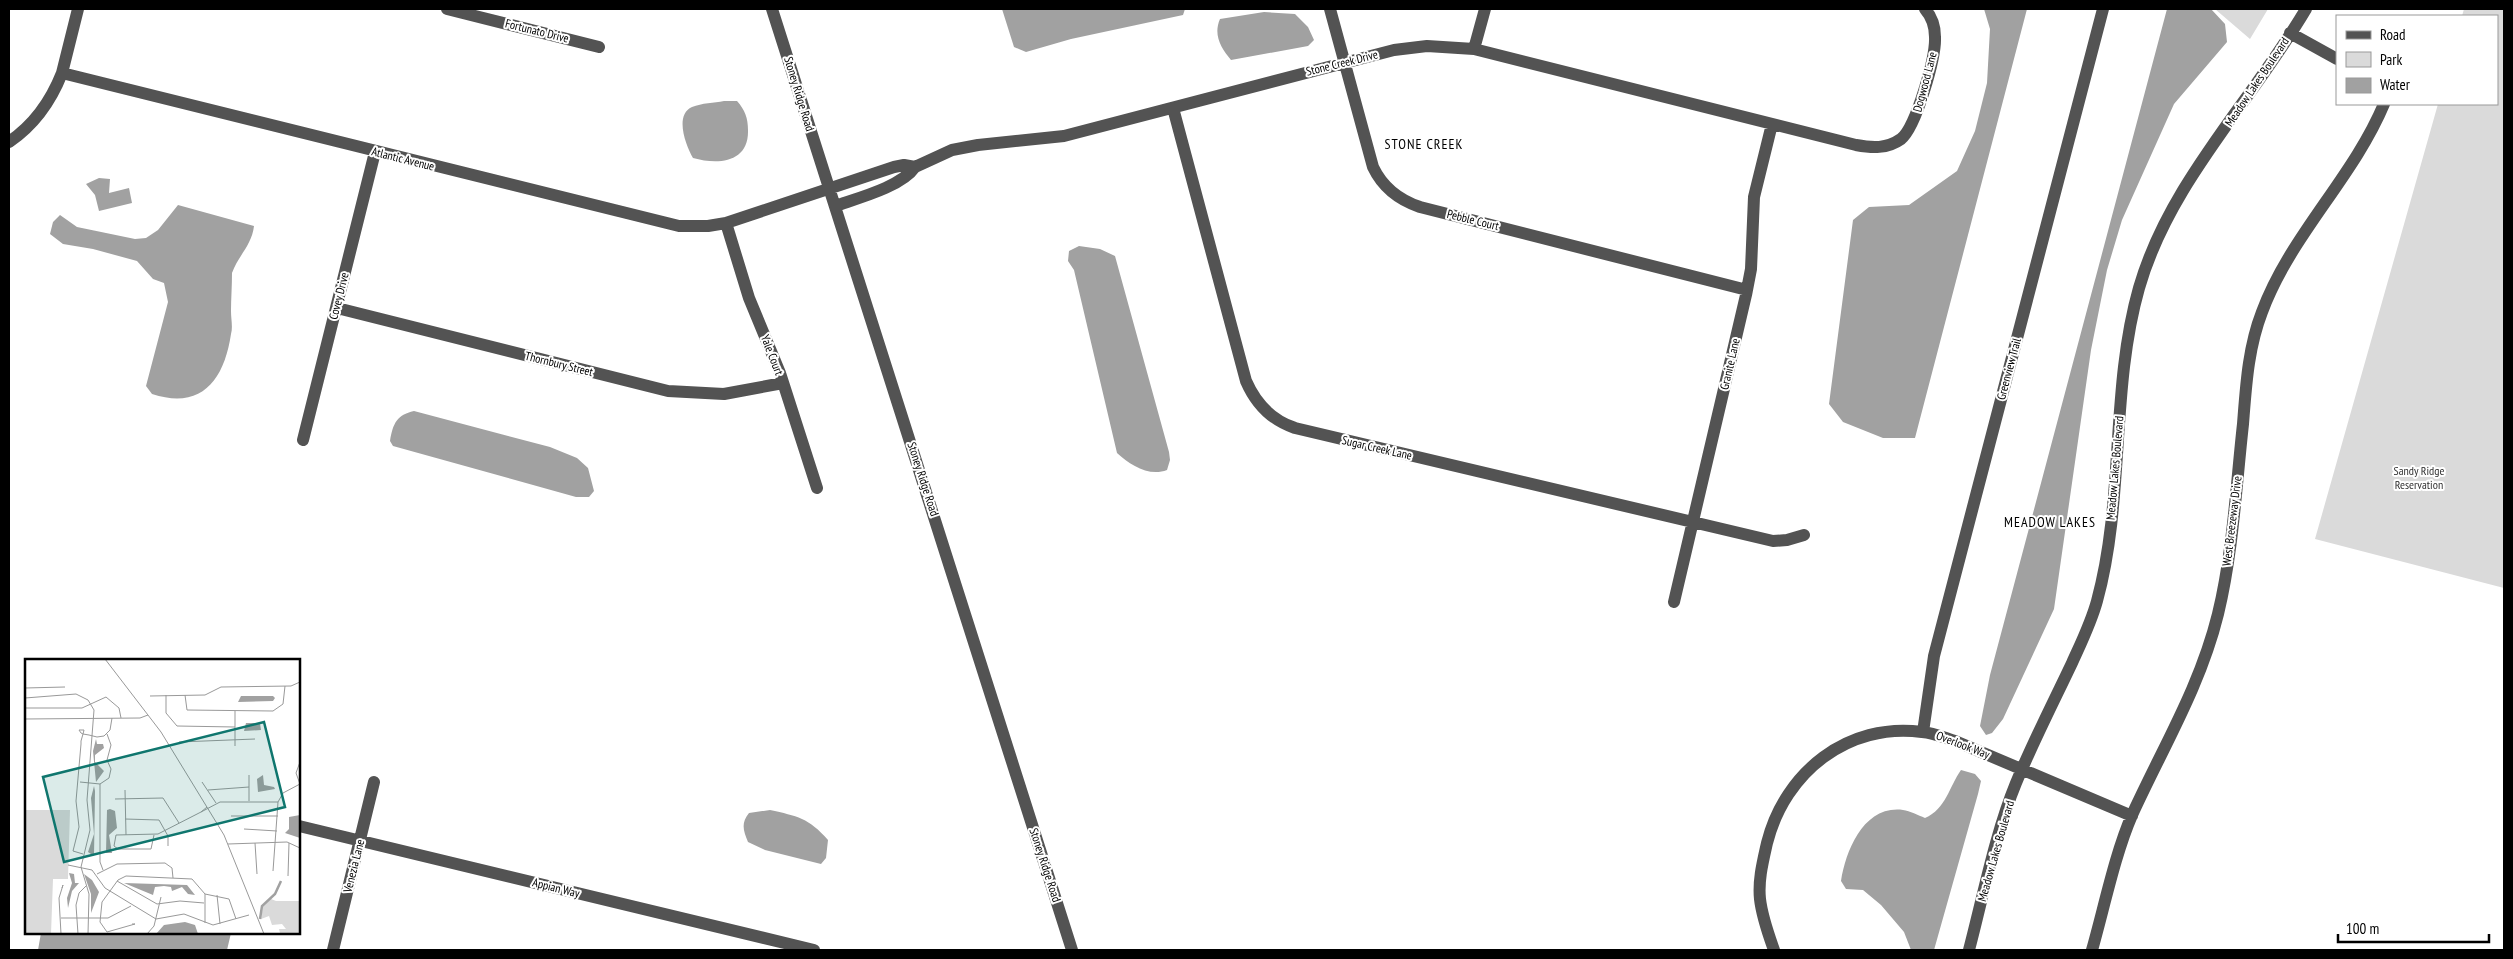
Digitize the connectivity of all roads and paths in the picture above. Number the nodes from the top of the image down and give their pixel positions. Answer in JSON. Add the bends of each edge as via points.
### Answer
{"nodes":[{"id":1,"x":78,"y":9,"type":"edge"},
{"id":2,"x":447,"y":9,"type":"edge"},
{"id":3,"x":772,"y":9,"type":"edge"},
{"id":4,"x":1330,"y":9,"type":"edge"},
{"id":5,"x":1485,"y":9,"type":"edge"},
{"id":6,"x":1925,"y":9,"type":"edge"},
{"id":7,"x":2103,"y":9,"type":"edge"},
{"id":8,"x":2306,"y":9,"type":"edge"},
{"id":9,"x":2290,"y":33,"type":"junction"},
{"id":10,"x":599,"y":47,"type":"dead end"},
{"id":11,"x":1474,"y":49,"type":"junction"},
{"id":12,"x":2336,"y":58,"type":"edge"},
{"id":13,"x":1346,"y":62,"type":"junction"},
{"id":14,"x":62,"y":73,"type":"junction"},
{"id":15,"x":2384,"y":105,"type":"edge"},
{"id":16,"x":1173,"y":108,"type":"junction"},
{"id":17,"x":1772,"y":124,"type":"junction"},
{"id":18,"x":9,"y":142,"type":"edge"},
{"id":19,"x":376,"y":152,"type":"junction"},
{"id":20,"x":915,"y":167,"type":"junction"},
{"id":21,"x":829,"y":189,"type":"junction"},
{"id":22,"x":835,"y":206,"type":"junction"},
{"id":23,"x":726,"y":223,"type":"junction"},
{"id":24,"x":1747,"y":290,"type":"junction"},
{"id":25,"x":336,"y":308,"type":"junction"},
{"id":26,"x":783,"y":383,"type":"junction"},
{"id":27,"x":303,"y":440,"type":"dead end"},
{"id":28,"x":817,"y":488,"type":"dead end"},
{"id":29,"x":1692,"y":522,"type":"junction"},
{"id":30,"x":1804,"y":535,"type":"dead end"},
{"id":31,"x":1674,"y":602,"type":"dead end"},
{"id":32,"x":1923,"y":732,"type":"junction"},
{"id":33,"x":2022,"y":769,"type":"junction"},
{"id":34,"x":374,"y":782,"type":"dead end"},
{"id":35,"x":2132,"y":816,"type":"junction"},
{"id":36,"x":300,"y":826,"type":"edge"},
{"id":37,"x":360,"y":841,"type":"junction"},
{"id":38,"x":779,"y":946,"type":"edge"},
{"id":39,"x":333,"y":950,"type":"edge"},
{"id":40,"x":814,"y":950,"type":"edge"},
{"id":41,"x":1072,"y":950,"type":"edge"},
{"id":42,"x":1774,"y":950,"type":"edge"},
{"id":43,"x":1969,"y":950,"type":"edge"},
{"id":44,"x":2092,"y":950,"type":"edge"}],
"edges":[{"from":1,"to":14,"type":"street"},
{"from":2,"to":10,"type":"street","name":"Fortunato Drive"},
{"from":3,"to":21,"type":"street","name":"Stoney Ridge Road"},
{"from":4,"to":13,"type":"street","name":"Pebble Court"},
{"from":5,"to":11,"type":"street"},
{"from":6,"to":17,"type":"street","name":"Dogwood Lane","via":[[1934,28],[1934,48],[1916,117],[1901,138],[1885,146],[1868,147]]},
{"from":7,"to":32,"type":"street","name":"Greenview Trail","via":[[1931,666]]},
{"from":8,"to":9,"type":"street","name":"Meadow Lakes Boulevard"},
{"from":9,"to":12,"type":"street"},
{"from":9,"to":33,"type":"street","name":"Meadow Lakes Boulevard","via":[[2181,195],[2145,269],[2128,343],[2109,534],[2097,601]]},
{"from":11,"to":13,"type":"street","name":"Stone Creek Drive","via":[[1413,46]]},
{"from":11,"to":17,"type":"street","name":"Stone Creek Drive"},
{"from":13,"to":16,"type":"street","name":"Stone Creek Drive"},
{"from":13,"to":24,"type":"street","name":"Pebble Court","via":[[1373,167],[1387,188],[1402,200]]},
{"from":14,"to":18,"type":"street","via":[[43,109]]},
{"from":14,"to":19,"type":"street","name":"Atlantic Avenue"},
{"from":15,"to":35,"type":"street","name":"West Breezeway Drive","via":[[2368,138],[2281,270],[2261,313],[2250,356],[2230,546],[2218,616],[2188,701]]},
{"from":16,"to":20,"type":"street","name":"Stone Creek Drive","via":[[1064,136],[952,150]]},
{"from":16,"to":29,"type":"street","name":"Sugar Creek Lane","via":[[1243,373],[1255,399],[1272,416],[1295,428]]},
{"from":17,"to":24,"type":"street","name":"Granite Lane","via":[[1754,197]]},
{"from":19,"to":23,"type":"street","name":"Atlantic Avenue","via":[[669,225],[697,227]]},
{"from":19,"to":25,"type":"street","name":"Covey Drive"},
{"from":20,"to":21,"type":"street","name":"Stone Creek Drive","via":[[904,165]]},
{"from":20,"to":22,"type":"street","name":"Stone Creek Drive","via":[[905,178]]},
{"from":21,"to":22,"type":"street","name":"Stoney Ridge Road"},
{"from":21,"to":23,"type":"street","name":"Atlantic Avenue"},
{"from":22,"to":41,"type":"street","name":"Stoney Ridge Road"},
{"from":23,"to":26,"type":"street","name":"Yale Court","via":[[749,298]]},
{"from":24,"to":29,"type":"street","name":"Granite Lane"},
{"from":25,"to":26,"type":"street","name":"Thornbury Street","via":[[668,391],[724,394]]},
{"from":25,"to":27,"type":"street","name":"Covey Drive"},
{"from":26,"to":28,"type":"street","name":"Yale Court"},
{"from":29,"to":30,"type":"street","name":"Sugar Creek Lane","via":[[1773,542]]},
{"from":29,"to":31,"type":"street","name":"Granite Lane"},
{"from":32,"to":33,"type":"street","name":"Overlook Way","via":[[1955,741]]},
{"from":32,"to":42,"type":"street","name":"Overlook Way","via":[[1880,733],[1842,745],[1812,765],[1787,794],[1773,822],[1761,869],[1763,915]]},
{"from":33,"to":35,"type":"street","name":"Overlook Way"},
{"from":33,"to":43,"type":"street","name":"Meadow Lakes Boulevard","via":[[2009,804]]},
{"from":34,"to":37,"type":"street","name":"Venezia Lane"},
{"from":35,"to":44,"type":"street","name":"West Breezeway Drive"},
{"from":36,"to":37,"type":"street","name":"Appian Way"},
{"from":37,"to":38,"type":"street","name":"Appian Way"},
{"from":37,"to":39,"type":"street","name":"Venezia Lane"},
{"from":38,"to":40,"type":"street","name":"Appian Way"}]}
